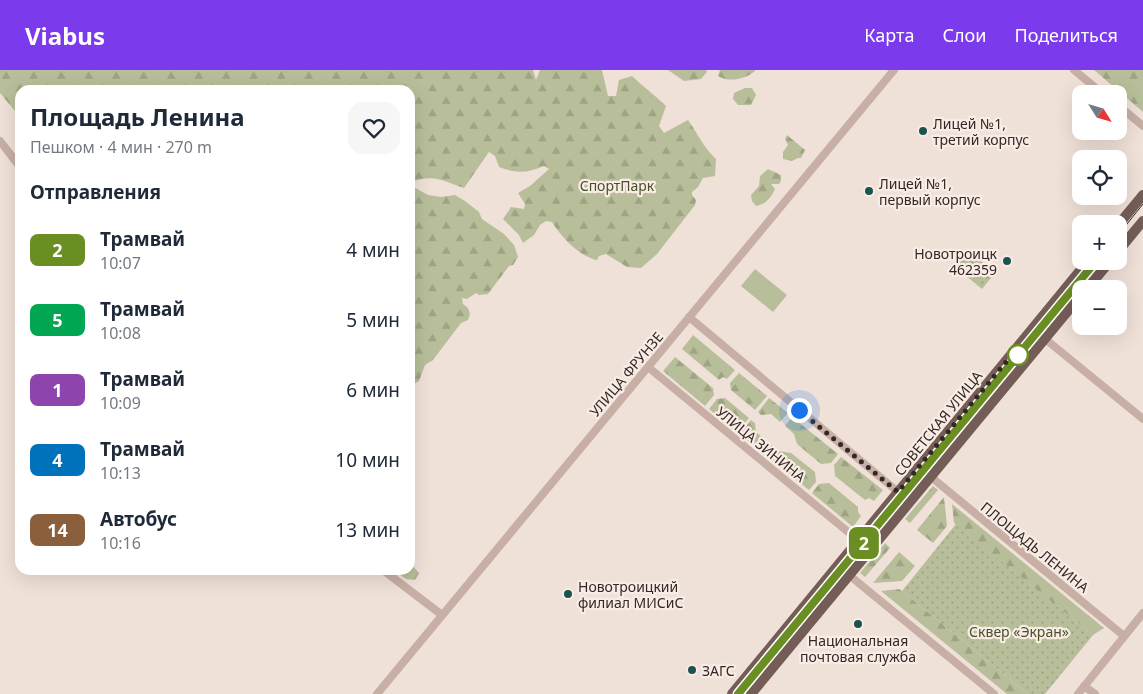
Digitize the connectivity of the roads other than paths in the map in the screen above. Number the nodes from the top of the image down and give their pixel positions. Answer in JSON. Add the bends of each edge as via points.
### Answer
{"nodes":[{"id":1,"x":894,"y":70,"type":"edge"},
{"id":2,"x":1074,"y":70,"type":"edge"},
{"id":3,"x":1092,"y":85,"type":"edge"},
{"id":4,"x":1128,"y":114,"type":"edge"},
{"id":5,"x":1143,"y":126,"type":"edge"},
{"id":6,"x":0,"y":141,"type":"edge"},
{"id":7,"x":15,"y":160,"type":"edge"},
{"id":8,"x":1143,"y":195,"type":"edge"},
{"id":9,"x":1126,"y":215,"type":"edge"},
{"id":10,"x":1143,"y":221,"type":"edge"},
{"id":11,"x":1127,"y":240,"type":"edge"},
{"id":12,"x":1081,"y":270,"type":"edge"},
{"id":13,"x":1103,"y":270,"type":"edge"},
{"id":14,"x":1094,"y":280,"type":"edge"},
{"id":15,"x":1072,"y":306,"type":"edge"},
{"id":16,"x":689,"y":318,"type":"junction"},
{"id":17,"x":1033,"y":328,"type":"junction"},
{"id":18,"x":1045,"y":339,"type":"junction"},
{"id":19,"x":648,"y":367,"type":"junction"},
{"id":20,"x":1143,"y":419,"type":"edge"},
{"id":21,"x":919,"y":467,"type":"junction"},
{"id":22,"x":931,"y":477,"type":"junction"},
{"id":23,"x":898,"y":492,"type":"junction"},
{"id":24,"x":910,"y":502,"type":"junction"},
{"id":25,"x":858,"y":540,"type":"junction"},
{"id":26,"x":870,"y":550,"type":"junction"},
{"id":27,"x":838,"y":566,"type":"junction"},
{"id":28,"x":390,"y":575,"type":"edge"},
{"id":29,"x":849,"y":575,"type":"junction"},
{"id":30,"x":1143,"y":613,"type":"edge"},
{"id":31,"x":442,"y":615,"type":"junction"},
{"id":32,"x":1124,"y":636,"type":"junction"},
{"id":33,"x":1084,"y":686,"type":"junction"},
{"id":34,"x":377,"y":694,"type":"edge"},
{"id":35,"x":732,"y":694,"type":"edge"},
{"id":36,"x":750,"y":694,"type":"edge"},
{"id":37,"x":994,"y":694,"type":"edge"},
{"id":38,"x":1078,"y":694,"type":"edge"},
{"id":39,"x":1095,"y":694,"type":"edge"}],
"edges":[{"from":1,"to":16,"type":"street","name":"УЛИЦА ФРУНЗЕ"},
{"from":2,"to":3,"type":"street"},
{"from":4,"to":5,"type":"street"},
{"from":6,"to":7,"type":"street"},
{"from":8,"to":9,"type":"main road"},
{"from":10,"to":11,"type":"main road"},
{"from":12,"to":17,"type":"main road","name":"СОВЕТСКАЯ УЛИЦА"},
{"from":13,"to":14,"type":"main road"},
{"from":15,"to":18,"type":"main road","name":"СОВЕТСКАЯ УЛИЦА"},
{"from":16,"to":19,"type":"street","name":"УЛИЦА ФРУНЗЕ"},
{"from":16,"to":23,"type":"street"},
{"from":17,"to":18,"type":"street"},
{"from":17,"to":21,"type":"main road","name":"СОВЕТСКАЯ УЛИЦА"},
{"from":18,"to":20,"type":"street"},
{"from":18,"to":22,"type":"main road","name":"СОВЕТСКАЯ УЛИЦА"},
{"from":19,"to":25,"type":"street","name":"УЛИЦА ЗИНИНА"},
{"from":19,"to":31,"type":"street","name":"УЛИЦА ФРУНЗЕ"},
{"from":21,"to":22,"type":"street","name":"ПЛОЩАДЬ ЛЕНИНА"},
{"from":21,"to":23,"type":"main road","name":"СОВЕТСКАЯ УЛИЦА"},
{"from":22,"to":24,"type":"main road","name":"СОВЕТСКАЯ УЛИЦА"},
{"from":22,"to":32,"type":"street","name":"ПЛОЩАДЬ ЛЕНИНА"},
{"from":23,"to":24,"type":"street"},
{"from":23,"to":25,"type":"main road","name":"СОВЕТСКАЯ УЛИЦА"},
{"from":24,"to":26,"type":"main road","name":"СОВЕТСКАЯ УЛИЦА"},
{"from":25,"to":26,"type":"street","name":"УЛИЦА ЗИНИНА"},
{"from":25,"to":27,"type":"main road","name":"СОВЕТСКАЯ УЛИЦА"},
{"from":26,"to":29,"type":"main road","name":"СОВЕТСКАЯ УЛИЦА"},
{"from":27,"to":29,"type":"street"},
{"from":27,"to":35,"type":"main road","name":"СОВЕТСКАЯ УЛИЦА"},
{"from":28,"to":31,"type":"street"},
{"from":29,"to":36,"type":"main road","name":"СОВЕТСКАЯ УЛИЦА"},
{"from":29,"to":37,"type":"street"},
{"from":30,"to":32,"type":"street"},
{"from":31,"to":34,"type":"street","name":"УЛИЦА ФРУНЗЕ"},
{"from":32,"to":33,"type":"street"},
{"from":33,"to":38,"type":"street"},
{"from":33,"to":39,"type":"street"}]}
